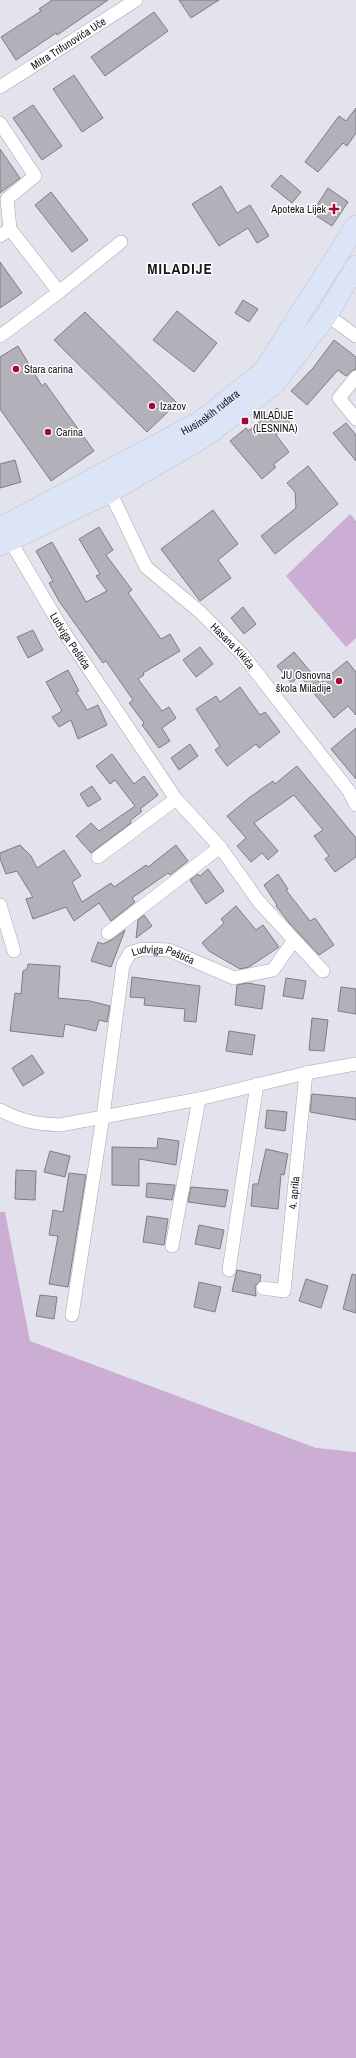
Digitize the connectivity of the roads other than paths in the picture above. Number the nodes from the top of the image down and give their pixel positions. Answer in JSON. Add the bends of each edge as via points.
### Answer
{"nodes":[{"id":1,"x":136,"y":0,"type":"edge"},
{"id":2,"x":0,"y":87,"type":"edge"},
{"id":3,"x":0,"y":123,"type":"edge"},
{"id":4,"x":356,"y":226,"type":"edge"},
{"id":5,"x":5,"y":232,"type":"edge"},
{"id":6,"x":121,"y":242,"type":"dead end"},
{"id":7,"x":356,"y":266,"type":"edge"},
{"id":8,"x":59,"y":292,"type":"junction"},
{"id":9,"x":328,"y":314,"type":"junction"},
{"id":10,"x":0,"y":336,"type":"edge"},
{"id":11,"x":356,"y":336,"type":"edge"},
{"id":12,"x":356,"y":378,"type":"edge"},
{"id":13,"x":356,"y":419,"type":"edge"},
{"id":14,"x":108,"y":493,"type":"junction"},
{"id":15,"x":4,"y":531,"type":"edge"},
{"id":16,"x":176,"y":799,"type":"junction"},
{"id":17,"x":356,"y":805,"type":"edge"},
{"id":18,"x":220,"y":847,"type":"junction"},
{"id":19,"x":98,"y":857,"type":"dead end"},
{"id":20,"x":0,"y":905,"type":"edge"},
{"id":21,"x":108,"y":933,"type":"dead end"},
{"id":22,"x":294,"y":940,"type":"junction"},
{"id":23,"x":14,"y":951,"type":"dead end"},
{"id":24,"x":323,"y":971,"type":"dead end"},
{"id":25,"x":356,"y":1064,"type":"edge"},
{"id":26,"x":306,"y":1073,"type":"junction"},
{"id":27,"x":258,"y":1084,"type":"junction"},
{"id":28,"x":200,"y":1099,"type":"junction"},
{"id":29,"x":0,"y":1110,"type":"edge"},
{"id":30,"x":104,"y":1116,"type":"junction"},
{"id":31,"x":172,"y":1246,"type":"dead end"},
{"id":32,"x":229,"y":1270,"type":"dead end"},
{"id":33,"x":263,"y":1288,"type":"dead end"},
{"id":34,"x":72,"y":1315,"type":"dead end"}],
"edges":[{"from":1,"to":2,"type":"street","name":"Mitra Trifunovića Uče"},
{"from":3,"to":5,"type":"street","via":[[35,176],[6,199]]},
{"from":4,"to":15,"type":"main road","name":"Husinskih rudara","via":[[264,371],[200,422]]},
{"from":5,"to":8,"type":"street"},
{"from":6,"to":8,"type":"street"},
{"from":7,"to":9,"type":"main road","name":"Husinskih rudara"},
{"from":8,"to":10,"type":"street"},
{"from":9,"to":11,"type":"street"},
{"from":9,"to":14,"type":"main road","name":"Husinskih rudara","via":[[274,384],[204,437]]},
{"from":12,"to":13,"type":"street","via":[[339,398]]},
{"from":14,"to":15,"type":"main road","name":"Husinskih rudara"},
{"from":14,"to":17,"type":"street","name":"Hasana Kikića","via":[[114,500],[146,567],[200,612],[242,654],[349,792]]},
{"from":15,"to":16,"type":"street","name":"Ludviga Peštića","via":[[64,632]]},
{"from":16,"to":18,"type":"street","name":"Ludviga Peštića"},
{"from":16,"to":19,"type":"street"},
{"from":18,"to":21,"type":"street"},
{"from":18,"to":22,"type":"street","name":"Ludviga Peštića","via":[[259,902]]},
{"from":20,"to":23,"type":"street"},
{"from":22,"to":24,"type":"street","name":"Ludviga Peštića"},
{"from":22,"to":30,"type":"street","name":"Ludviga Peštića","via":[[273,970],[234,978],[169,950],[142,949],[130,953],[123,965]]},
{"from":25,"to":26,"type":"street"},
{"from":26,"to":27,"type":"street"},
{"from":26,"to":33,"type":"street","name":"4. aprila","via":[[284,1291]]},
{"from":27,"to":28,"type":"street"},
{"from":27,"to":32,"type":"street"},
{"from":28,"to":30,"type":"street"},
{"from":28,"to":31,"type":"street"},
{"from":29,"to":30,"type":"street","via":[[17,1119],[38,1124],[60,1125]]},
{"from":30,"to":34,"type":"street","name":"Ludviga Peštića"}]}
